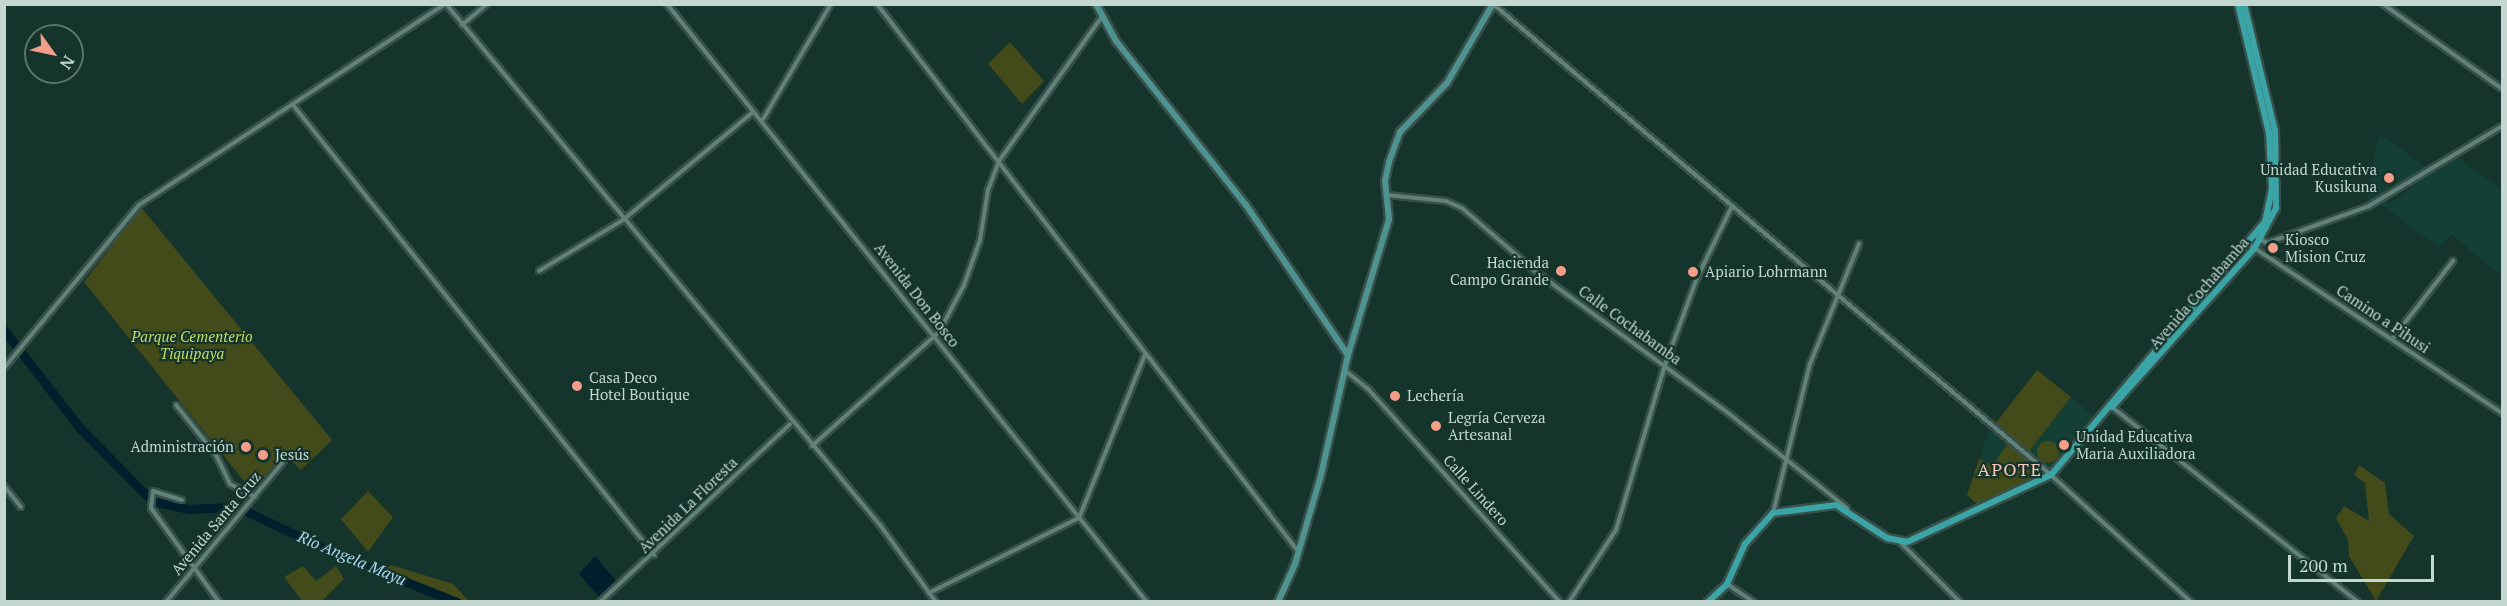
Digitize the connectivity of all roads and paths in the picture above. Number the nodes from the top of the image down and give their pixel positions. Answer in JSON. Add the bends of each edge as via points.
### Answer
{"nodes":[{"id":1,"x":445,"y":4,"type":"edge"},
{"id":2,"x":487,"y":4,"type":"edge"},
{"id":3,"x":667,"y":4,"type":"edge"},
{"id":4,"x":831,"y":4,"type":"edge"},
{"id":5,"x":877,"y":4,"type":"edge"},
{"id":6,"x":1096,"y":4,"type":"edge"},
{"id":7,"x":1493,"y":4,"type":"edge"},
{"id":8,"x":2238,"y":4,"type":"edge"},
{"id":9,"x":2244,"y":4,"type":"edge"},
{"id":10,"x":2383,"y":4,"type":"edge"},
{"id":11,"x":1104,"y":14,"type":"junction"},
{"id":12,"x":462,"y":25,"type":"junction"},
{"id":13,"x":2502,"y":89,"type":"edge"},
{"id":14,"x":293,"y":105,"type":"junction"},
{"id":15,"x":753,"y":112,"type":"junction"},
{"id":16,"x":762,"y":121,"type":"junction"},
{"id":17,"x":2502,"y":126,"type":"edge"},
{"id":18,"x":999,"y":161,"type":"junction"},
{"id":19,"x":1387,"y":195,"type":"junction"},
{"id":20,"x":1731,"y":208,"type":"junction"},
{"id":21,"x":623,"y":220,"type":"junction"},
{"id":22,"x":2259,"y":238,"type":"junction"},
{"id":23,"x":1858,"y":244,"type":"dead end"},
{"id":24,"x":2252,"y":247,"type":"junction"},
{"id":25,"x":2453,"y":261,"type":"dead end"},
{"id":26,"x":539,"y":271,"type":"dead end"},
{"id":27,"x":1835,"y":292,"type":"junction"},
{"id":28,"x":934,"y":338,"type":"junction"},
{"id":29,"x":2393,"y":338,"type":"junction"},
{"id":30,"x":1145,"y":354,"type":"junction"},
{"id":31,"x":1348,"y":355,"type":"junction"},
{"id":32,"x":1665,"y":365,"type":"junction"},
{"id":33,"x":4,"y":368,"type":"edge"},
{"id":34,"x":1347,"y":372,"type":"junction"},
{"id":35,"x":176,"y":405,"type":"dead end"},
{"id":36,"x":2112,"y":407,"type":"junction"},
{"id":37,"x":2502,"y":413,"type":"edge"},
{"id":38,"x":791,"y":424,"type":"junction"},
{"id":39,"x":812,"y":446,"type":"junction"},
{"id":40,"x":1784,"y":458,"type":"junction"},
{"id":41,"x":284,"y":460,"type":"dead end"},
{"id":42,"x":2051,"y":475,"type":"junction"},
{"id":43,"x":4,"y":486,"type":"edge"},
{"id":44,"x":255,"y":497,"type":"junction"},
{"id":45,"x":182,"y":500,"type":"dead end"},
{"id":46,"x":21,"y":507,"type":"dead end"},
{"id":47,"x":1846,"y":508,"type":"junction"},
{"id":48,"x":1773,"y":513,"type":"junction"},
{"id":49,"x":1079,"y":518,"type":"junction"},
{"id":50,"x":1900,"y":542,"type":"junction"},
{"id":51,"x":1297,"y":550,"type":"junction"},
{"id":52,"x":654,"y":555,"type":"junction"},
{"id":53,"x":194,"y":568,"type":"junction"},
{"id":54,"x":1727,"y":584,"type":"junction"},
{"id":55,"x":929,"y":593,"type":"junction"},
{"id":56,"x":166,"y":602,"type":"edge"},
{"id":57,"x":219,"y":602,"type":"edge"},
{"id":58,"x":600,"y":602,"type":"edge"},
{"id":59,"x":936,"y":602,"type":"edge"},
{"id":60,"x":1147,"y":602,"type":"edge"},
{"id":61,"x":1278,"y":602,"type":"edge"},
{"id":62,"x":1560,"y":602,"type":"edge"},
{"id":63,"x":1569,"y":602,"type":"edge"},
{"id":64,"x":1708,"y":602,"type":"edge"},
{"id":65,"x":1754,"y":602,"type":"edge"},
{"id":66,"x":1960,"y":602,"type":"edge"},
{"id":67,"x":2191,"y":602,"type":"edge"},
{"id":68,"x":2358,"y":602,"type":"edge"}],
"edges":[{"from":1,"to":12,"type":"street"},
{"from":1,"to":14,"type":"street"},
{"from":2,"to":12,"type":"street"},
{"from":3,"to":15,"type":"street","name":"Avenida Don Bosco"},
{"from":4,"to":16,"type":"street"},
{"from":5,"to":18,"type":"street"},
{"from":6,"to":11,"type":"street"},
{"from":7,"to":19,"type":"street","via":[[1447,83],[1400,132],[1386,172]]},
{"from":7,"to":20,"type":"street","via":[[1666,147],[1673,159]]},
{"from":8,"to":22,"type":"main road","name":"Avenida Cochabamba","via":[[2269,133],[2271,201]]},
{"from":9,"to":22,"type":"main road","name":"Avenida Cochabamba","via":[[2275,131],[2276,208]]},
{"from":10,"to":13,"type":"street"},
{"from":11,"to":18,"type":"street"},
{"from":11,"to":31,"type":"street","via":[[1105,27],[1246,205]]},
{"from":12,"to":21,"type":"street"},
{"from":14,"to":33,"type":"street","via":[[139,205]]},
{"from":14,"to":52,"type":"street"},
{"from":15,"to":16,"type":"street","name":"Avenida Don Bosco"},
{"from":15,"to":21,"type":"street"},
{"from":16,"to":28,"type":"street","name":"Avenida Don Bosco"},
{"from":17,"to":22,"type":"street","via":[[2369,206],[2267,243]]},
{"from":18,"to":28,"type":"street","via":[[964,285]]},
{"from":18,"to":30,"type":"street"},
{"from":19,"to":31,"type":"street","via":[[1389,219]]},
{"from":19,"to":32,"type":"street","name":"Calle Cochabamba","via":[[1446,201],[1462,208],[1535,271]]},
{"from":20,"to":27,"type":"street"},
{"from":20,"to":32,"type":"street","via":[[1713,241]]},
{"from":21,"to":26,"type":"street"},
{"from":21,"to":38,"type":"street"},
{"from":22,"to":24,"type":"main road","name":"Avenida Cochabamba"},
{"from":23,"to":27,"type":"street"},
{"from":24,"to":29,"type":"street","name":"Camino a Pihusi"},
{"from":24,"to":36,"type":"main road","name":"Avenida Cochabamba"},
{"from":25,"to":29,"type":"street"},
{"from":27,"to":40,"type":"street"},
{"from":27,"to":42,"type":"street"},
{"from":28,"to":39,"type":"street"},
{"from":28,"to":49,"type":"street","name":"Avenida Don Bosco"},
{"from":29,"to":37,"type":"street","name":"Camino a Pihusi"},
{"from":30,"to":49,"type":"street"},
{"from":30,"to":51,"type":"street"},
{"from":31,"to":34,"type":"street"},
{"from":32,"to":40,"type":"street","name":"Calle Cochabamba"},
{"from":32,"to":63,"type":"street","via":[[1616,530]]},
{"from":34,"to":51,"type":"street"},
{"from":34,"to":62,"type":"street","name":"Calle Lindero","via":[[1369,390]]},
{"from":35,"to":44,"type":"street","via":[[216,455],[230,484]]},
{"from":36,"to":42,"type":"main road","name":"Avenida Cochabamba"},
{"from":36,"to":68,"type":"street"},
{"from":38,"to":39,"type":"street"},
{"from":38,"to":52,"type":"street","name":"Avenida La Floresta"},
{"from":39,"to":55,"type":"street","via":[[880,525]]},
{"from":40,"to":47,"type":"street","name":"Calle Cochabamba"},
{"from":40,"to":48,"type":"street"},
{"from":41,"to":44,"type":"street","name":"Avenida Santa Cruz"},
{"from":42,"to":50,"type":"main road","name":"Avenida Cochabamba","via":[[1913,541]]},
{"from":42,"to":67,"type":"street"},
{"from":43,"to":46,"type":"street"},
{"from":44,"to":53,"type":"street","name":"Avenida Santa Cruz"},
{"from":45,"to":53,"type":"street","via":[[153,491],[152,508]]},
{"from":47,"to":48,"type":"main road","via":[[1821,504]]},
{"from":47,"to":50,"type":"main road"},
{"from":48,"to":54,"type":"main road","via":[[1745,544]]},
{"from":49,"to":55,"type":"street"},
{"from":49,"to":60,"type":"street","name":"Avenida Don Bosco"},
{"from":50,"to":66,"type":"street"},
{"from":51,"to":61,"type":"street"},
{"from":52,"to":58,"type":"street","name":"Avenida La Floresta"},
{"from":53,"to":56,"type":"street","name":"Avenida Santa Cruz"},
{"from":53,"to":57,"type":"street"},
{"from":54,"to":64,"type":"main road"},
{"from":54,"to":65,"type":"street"},
{"from":55,"to":59,"type":"street"}]}
